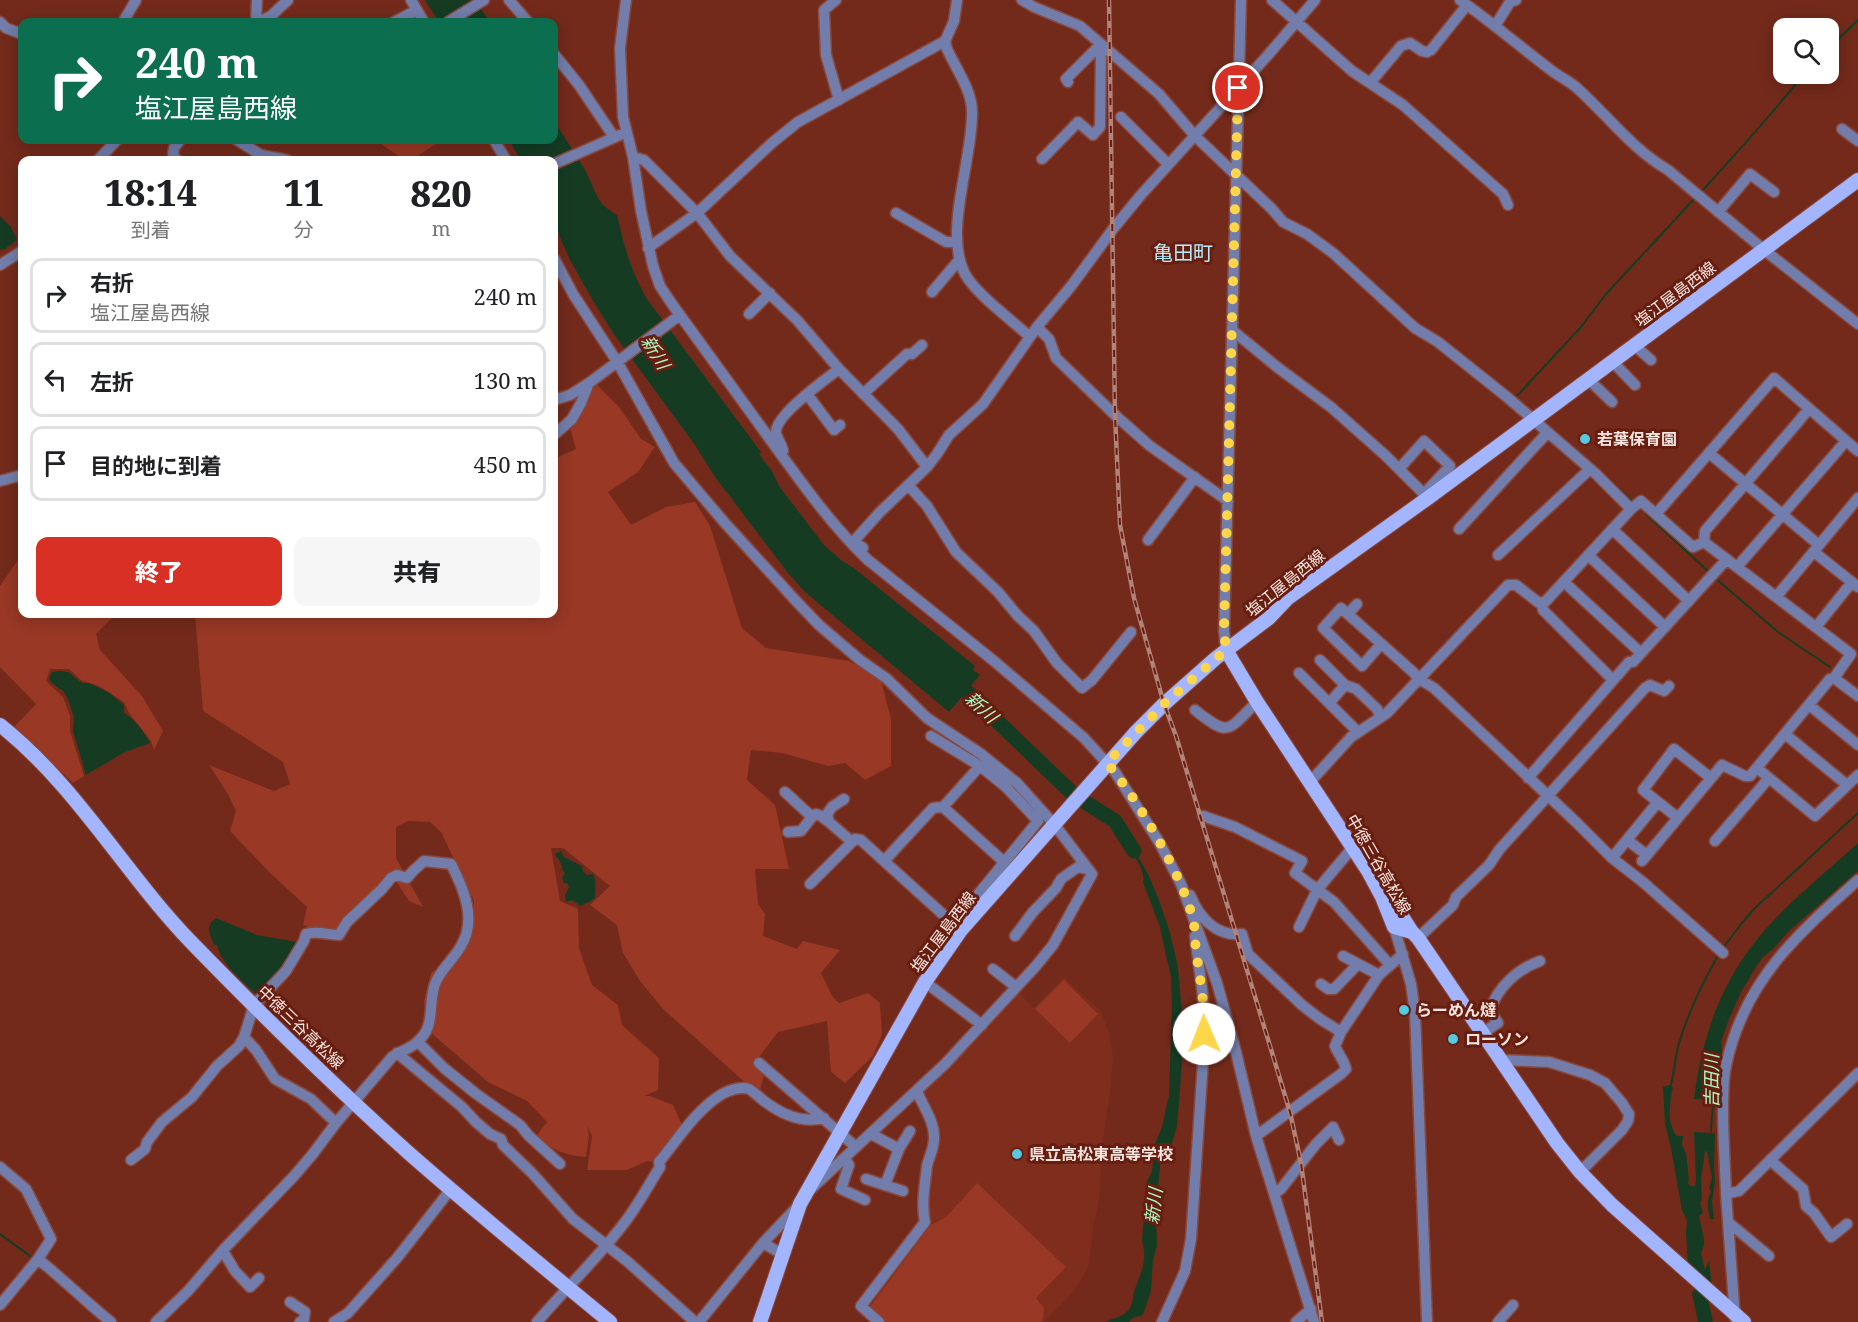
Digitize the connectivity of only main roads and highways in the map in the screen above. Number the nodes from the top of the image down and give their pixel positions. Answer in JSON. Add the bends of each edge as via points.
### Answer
{"nodes":[{"id":1,"x":1858,"y":180,"type":"edge"},
{"id":2,"x":1226,"y":650,"type":"junction"},
{"id":3,"x":0,"y":725,"type":"edge"},
{"id":4,"x":1368,"y":872,"type":"junction"},
{"id":5,"x":1415,"y":935,"type":"junction"},
{"id":6,"x":1738,"y":1320,"type":"edge"},
{"id":7,"x":609,"y":1322,"type":"edge"},
{"id":8,"x":760,"y":1322,"type":"edge"}],
"edges":[{"from":1,"to":2,"type":"main road","name":"塩江屋島西線","via":[[1288,598],[1269,618]]},
{"from":2,"to":4,"type":"main road","name":"中徳三谷高松線"},
{"from":2,"to":8,"type":"main road","name":"塩江屋島西線","via":[[1164,704],[957,927],[803,1199]]},
{"from":3,"to":7,"type":"main road","name":"中徳三谷高松線","via":[[70,794],[172,922],[254,1005],[451,1189]]},
{"from":4,"to":5,"type":"main road"},
{"from":4,"to":5,"type":"main road","name":"中徳三谷高松線","via":[[1394,927]]},
{"from":5,"to":6,"type":"main road","via":[[1580,1172]]}]}
